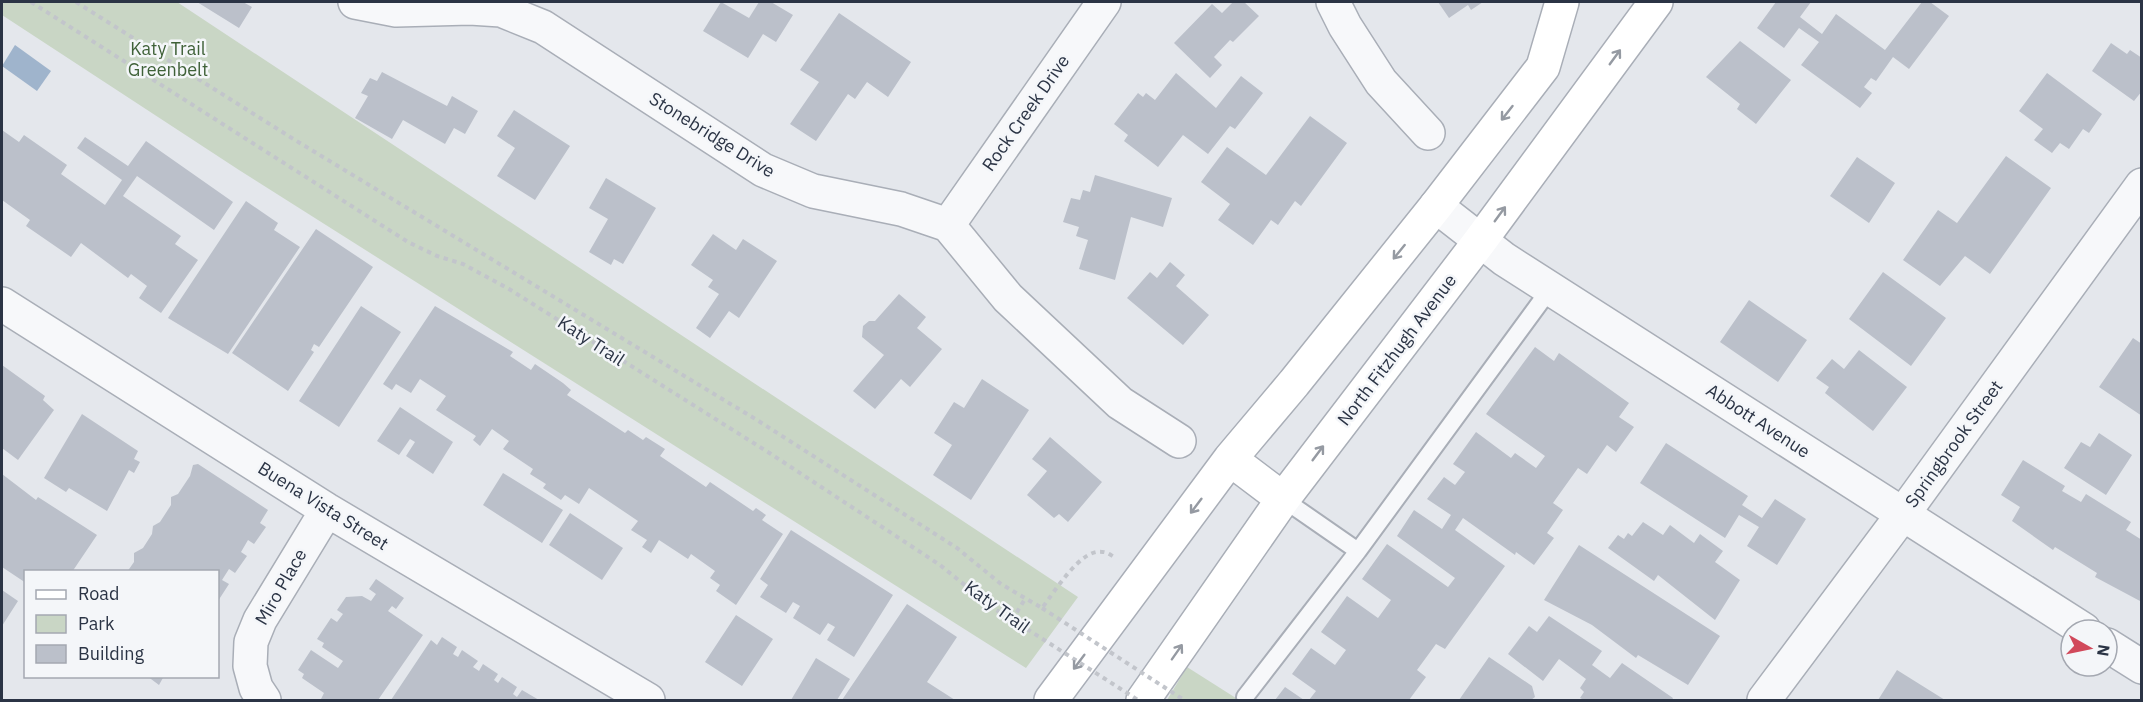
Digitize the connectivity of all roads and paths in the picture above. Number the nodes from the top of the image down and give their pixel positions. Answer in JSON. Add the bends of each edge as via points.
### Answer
{"nodes":[{"id":1,"x":32,"y":2,"type":"edge"},
{"id":2,"x":76,"y":2,"type":"edge"},
{"id":3,"x":355,"y":2,"type":"edge"},
{"id":4,"x":1104,"y":2,"type":"edge"},
{"id":5,"x":1333,"y":2,"type":"edge"},
{"id":6,"x":1562,"y":2,"type":"edge"},
{"id":7,"x":1656,"y":2,"type":"edge"},
{"id":8,"x":1428,"y":133,"type":"dead end"},
{"id":9,"x":2142,"y":185,"type":"edge"},
{"id":10,"x":1436,"y":206,"type":"junction"},
{"id":11,"x":948,"y":225,"type":"junction"},
{"id":12,"x":1480,"y":241,"type":"junction"},
{"id":13,"x":1550,"y":289,"type":"junction"},
{"id":14,"x":2,"y":304,"type":"edge"},
{"id":15,"x":1179,"y":441,"type":"dead end"},
{"id":16,"x":1230,"y":459,"type":"junction"},
{"id":17,"x":1283,"y":499,"type":"junction"},
{"id":18,"x":327,"y":510,"type":"junction"},
{"id":19,"x":1903,"y":514,"type":"junction"},
{"id":20,"x":1358,"y":551,"type":"junction"},
{"id":21,"x":1116,"y":558,"type":"dead end"},
{"id":22,"x":1025,"y":599,"type":"junction"},
{"id":23,"x":1042,"y":608,"type":"junction"},
{"id":24,"x":2065,"y":618,"type":"edge"},
{"id":25,"x":1012,"y":620,"type":"junction"},
{"id":26,"x":2119,"y":653,"type":"edge"},
{"id":27,"x":2142,"y":667,"type":"edge"},
{"id":28,"x":1245,"y":697,"type":"dead end"},
{"id":29,"x":264,"y":700,"type":"edge"},
{"id":30,"x":648,"y":700,"type":"edge"},
{"id":31,"x":1051,"y":700,"type":"edge"},
{"id":32,"x":1138,"y":700,"type":"edge"},
{"id":33,"x":1143,"y":700,"type":"edge"},
{"id":34,"x":1184,"y":700,"type":"edge"},
{"id":35,"x":1764,"y":700,"type":"edge"}],
"edges":[{"from":1,"to":25,"type":"path","name":"Katy Trail","via":[[408,242],[463,264],[509,289],[771,454],[947,570]]},
{"from":2,"to":22,"type":"path","via":[[295,140],[757,420],[957,548]]},
{"from":3,"to":11,"type":"street","name":"Stonebridge Drive","via":[[396,10],[501,10],[543,27],[763,170],[813,190],[901,208]]},
{"from":4,"to":11,"type":"street","name":"Rock Creek Drive"},
{"from":5,"to":8,"type":"street","via":[[1381,82]]},
{"from":6,"to":10,"type":"main road","one_way":true,"via":[[1543,67]]},
{"from":12,"to":7,"type":"main road","name":"North Fitzhugh Avenue","one_way":true},
{"from":9,"to":19,"type":"street","name":"Springbrook Street"},
{"from":10,"to":12,"type":"street","name":"Abbott Avenue"},
{"from":10,"to":16,"type":"main road","one_way":true},
{"from":11,"to":15,"type":"street","via":[[1008,298],[1102,387]]},
{"from":12,"to":13,"type":"street","name":"Abbott Avenue"},
{"from":17,"to":12,"type":"main road","name":"North Fitzhugh Avenue","one_way":true},
{"from":13,"to":19,"type":"street","name":"Abbott Avenue"},
{"from":13,"to":20,"type":"lane"},
{"from":14,"to":18,"type":"street","name":"Buena Vista Street"},
{"from":16,"to":17,"type":"main road"},
{"from":16,"to":31,"type":"main road","one_way":true},
{"from":17,"to":20,"type":"lane"},
{"from":33,"to":17,"type":"main road","name":"North Fitzhugh Avenue","one_way":true},
{"from":18,"to":29,"type":"street","name":"Miro Place","via":[[260,620],[251,642],[250,666]]},
{"from":18,"to":30,"type":"street","name":"Buena Vista Street"},
{"from":19,"to":24,"type":"street","name":"Abbott Avenue"},
{"from":19,"to":35,"type":"street","name":"Springbrook Street"},
{"from":20,"to":28,"type":"lane"},
{"from":21,"to":23,"type":"path","via":[[1102,551],[1084,557]]},
{"from":22,"to":23,"type":"path"},
{"from":22,"to":25,"type":"path","name":"Katy Trail"},
{"from":23,"to":34,"type":"path","bridge":true},
{"from":25,"to":32,"type":"path","name":"Katy Trail","bridge":true},
{"from":26,"to":27,"type":"street"}]}
